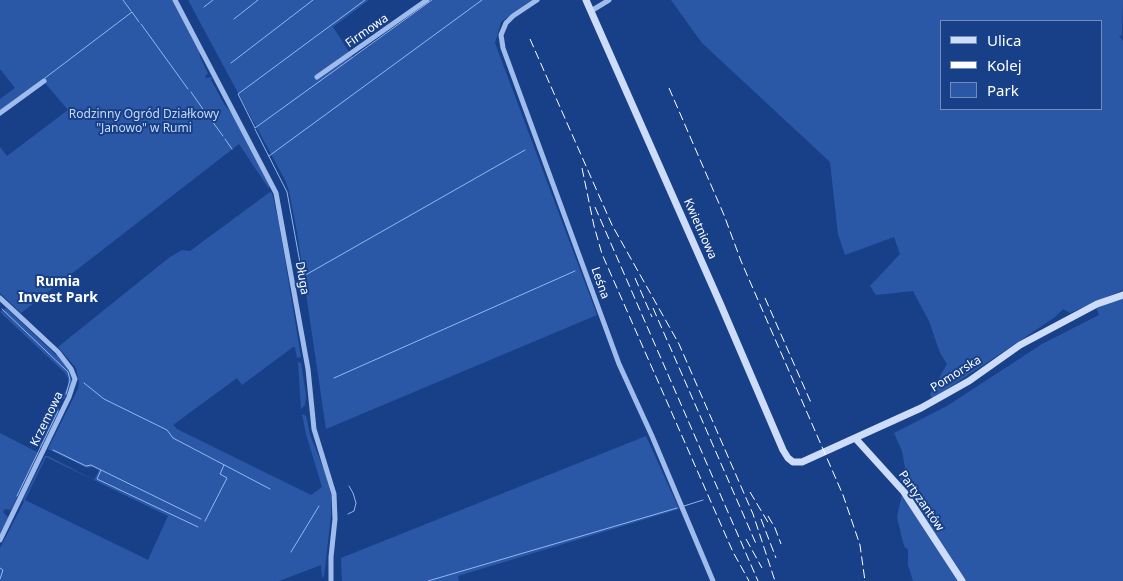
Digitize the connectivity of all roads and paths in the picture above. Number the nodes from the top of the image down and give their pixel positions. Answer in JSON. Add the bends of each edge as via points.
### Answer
{"nodes":[{"id":1,"x":175,"y":0,"type":"edge"},
{"id":2,"x":427,"y":0,"type":"edge"},
{"id":3,"x":537,"y":0,"type":"edge"},
{"id":4,"x":586,"y":0,"type":"edge"},
{"id":5,"x":609,"y":0,"type":"edge"},
{"id":6,"x":591,"y":11,"type":"junction"},
{"id":7,"x":318,"y":78,"type":"dead end"},
{"id":8,"x":44,"y":81,"type":"dead end"},
{"id":9,"x":0,"y":113,"type":"edge"},
{"id":10,"x":1123,"y":295,"type":"edge"},
{"id":11,"x":0,"y":298,"type":"edge"},
{"id":12,"x":856,"y":439,"type":"junction"},
{"id":13,"x":797,"y":462,"type":"joint"},
{"id":14,"x":0,"y":540,"type":"edge"},
{"id":15,"x":331,"y":581,"type":"edge"},
{"id":16,"x":713,"y":581,"type":"edge"},
{"id":17,"x":962,"y":581,"type":"edge"}],
"edges":[{"from":1,"to":15,"type":"street","name":"Długa","via":[[276,193],[308,369],[314,429],[334,494]]},
{"from":2,"to":7,"type":"street","name":"Firmowa"},
{"from":3,"to":16,"type":"street","name":"Leśna","via":[[506,23],[501,36],[502,48],[618,364]]},
{"from":4,"to":6,"type":"street","name":"Kwietniowa"},
{"from":5,"to":6,"type":"street"},
{"from":6,"to":13,"type":"street","name":"Kwietniowa","via":[[784,452]]},
{"from":8,"to":9,"type":"street"},
{"from":10,"to":12,"type":"street","name":"Pomorska","via":[[1074,315],[1020,345],[930,404]]},
{"from":11,"to":14,"type":"street","name":"Krzemowa","via":[[62,356],[74,374],[74,382]]},
{"from":12,"to":13,"type":"street","name":"Pomorska"},
{"from":12,"to":17,"type":"street","name":"Partyzantów","via":[[904,492]]}]}
